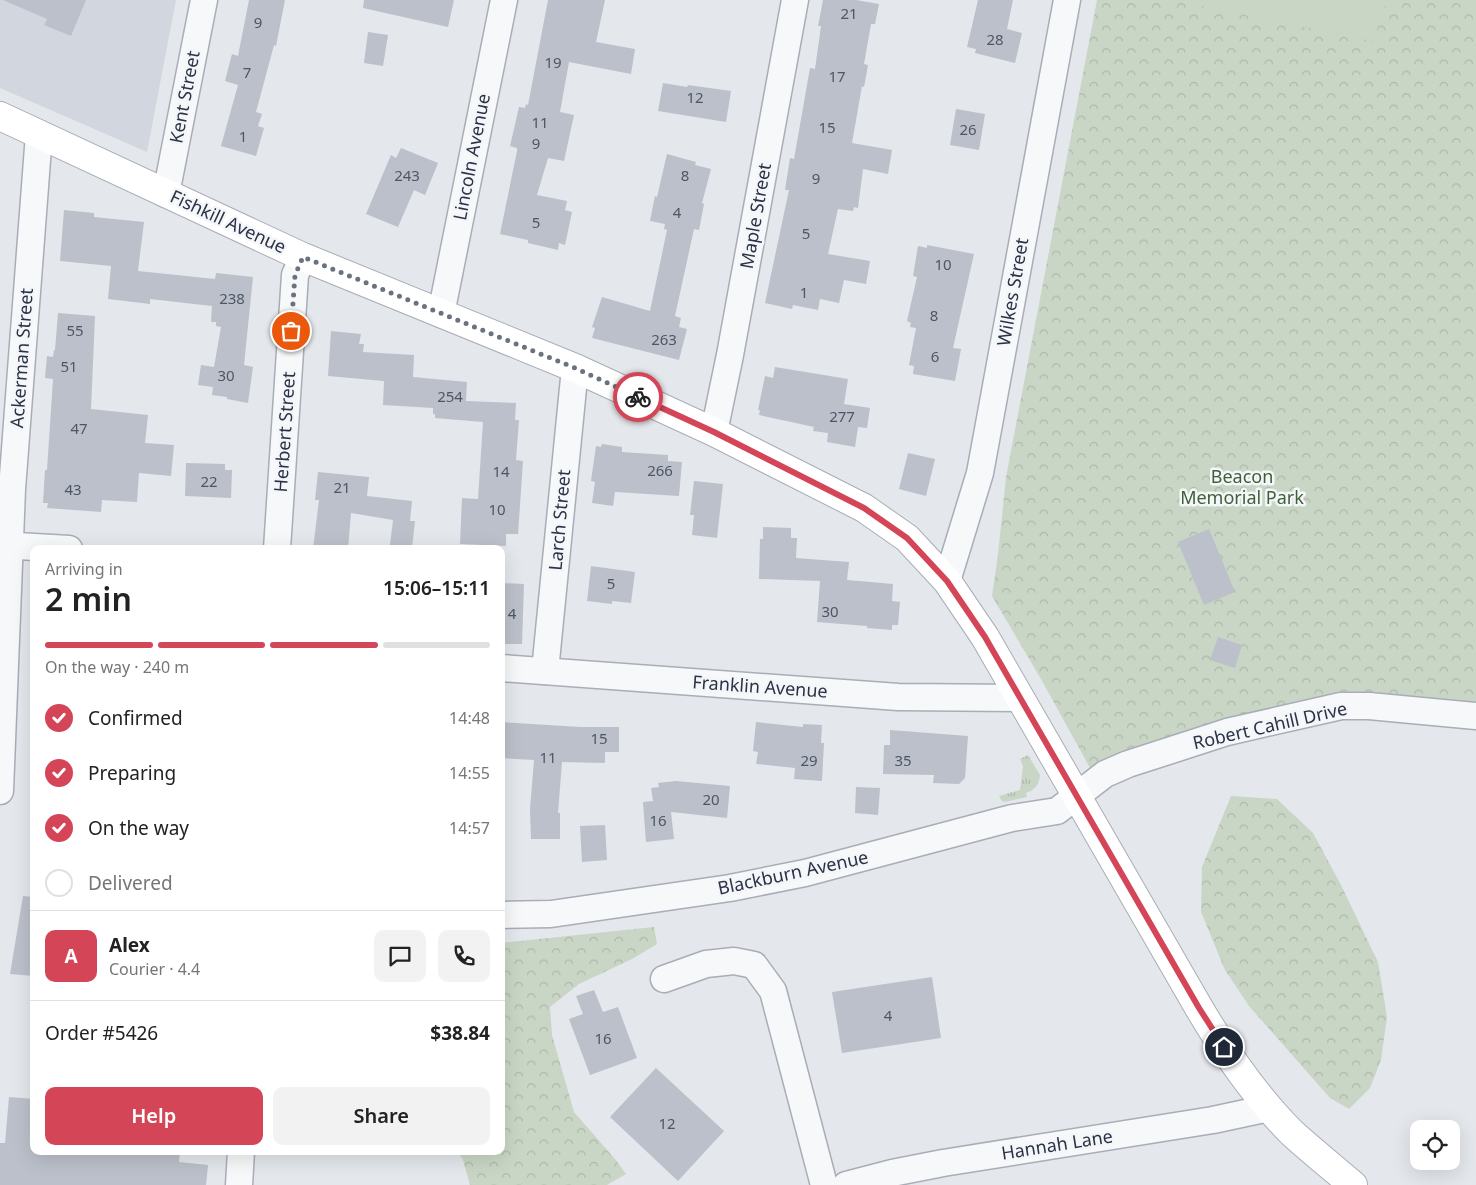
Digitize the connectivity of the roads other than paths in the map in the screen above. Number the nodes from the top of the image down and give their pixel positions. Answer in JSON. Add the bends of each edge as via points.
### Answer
{"nodes":[{"id":1,"x":204,"y":0,"type":"edge"},
{"id":2,"x":504,"y":0,"type":"edge"},
{"id":3,"x":795,"y":0,"type":"edge"},
{"id":4,"x":1067,"y":0,"type":"edge"},
{"id":5,"x":0,"y":116,"type":"edge"},
{"id":6,"x":39,"y":134,"type":"junction"},
{"id":7,"x":166,"y":194,"type":"junction"},
{"id":8,"x":303,"y":257,"type":"junction"},
{"id":9,"x":441,"y":314,"type":"junction"},
{"id":10,"x":575,"y":368,"type":"junction"},
{"id":11,"x":714,"y":432,"type":"junction"},
{"id":12,"x":5,"y":545,"type":"edge"},
{"id":13,"x":277,"y":545,"type":"edge"},
{"id":14,"x":30,"y":547,"type":"edge"},
{"id":15,"x":947,"y":581,"type":"junction"},
{"id":16,"x":505,"y":668,"type":"edge"},
{"id":17,"x":545,"y":672,"type":"junction"},
{"id":18,"x":1020,"y":698,"type":"junction"},
{"id":19,"x":1476,"y":716,"type":"edge"},
{"id":20,"x":0,"y":792,"type":"edge"},
{"id":21,"x":1077,"y":796,"type":"junction"},
{"id":22,"x":505,"y":915,"type":"edge"},
{"id":23,"x":664,"y":980,"type":"dead end"},
{"id":24,"x":1269,"y":1108,"type":"junction"},
{"id":25,"x":241,"y":1155,"type":"edge"},
{"id":26,"x":239,"y":1185,"type":"edge"},
{"id":27,"x":824,"y":1185,"type":"edge"},
{"id":28,"x":846,"y":1185,"type":"edge"},
{"id":29,"x":1353,"y":1185,"type":"edge"}],
"edges":[{"from":1,"to":7,"type":"street","name":"Kent Street"},
{"from":2,"to":9,"type":"street","name":"Lincoln Avenue"},
{"from":3,"to":11,"type":"street","name":"Maple Street"},
{"from":4,"to":15,"type":"street","name":"Wilkes Street","via":[[980,473]]},
{"from":5,"to":6,"type":"main road","name":"Fishkill Avenue"},
{"from":6,"to":7,"type":"main road","name":"Fishkill Avenue"},
{"from":6,"to":12,"type":"street","name":"Ackerman Street"},
{"from":7,"to":8,"type":"main road","name":"Fishkill Avenue"},
{"from":8,"to":9,"type":"main road","name":"Fishkill Avenue"},
{"from":8,"to":13,"type":"street","name":"Herbert Street","via":[[295,275]]},
{"from":9,"to":10,"type":"main road","name":"Fishkill Avenue"},
{"from":10,"to":11,"type":"main road","name":"Fishkill Avenue"},
{"from":10,"to":17,"type":"street","name":"Larch Street"},
{"from":11,"to":15,"type":"main road","name":"Fishkill Avenue","via":[[864,508],[907,538]]},
{"from":12,"to":14,"type":"street"},
{"from":12,"to":20,"type":"street","name":"Ackerman Street"},
{"from":15,"to":18,"type":"main road","name":"Fishkill Avenue","via":[[985,637]]},
{"from":16,"to":17,"type":"street","name":"Franklin Avenue"},
{"from":17,"to":18,"type":"street","name":"Franklin Avenue","via":[[898,697]]},
{"from":18,"to":21,"type":"main road","name":"Fishkill Avenue"},
{"from":19,"to":21,"type":"street","name":"Robert Cahill Drive","via":[[1340,706],[1227,732],[1128,764],[1105,774]]},
{"from":21,"to":22,"type":"street","name":"Blackburn Avenue","via":[[1057,811],[1012,818],[805,873],[730,888],[551,914]]},
{"from":21,"to":24,"type":"main road","name":"Fishkill Avenue","via":[[1214,1034]]},
{"from":23,"to":27,"type":"street","via":[[706,964],[734,961],[754,966],[764,978],[773,990]]},
{"from":24,"to":28,"type":"street","name":"Hannah Lane","via":[[944,1163]]},
{"from":24,"to":29,"type":"main road","name":"Fishkill Avenue"},
{"from":25,"to":26,"type":"street"}]}
